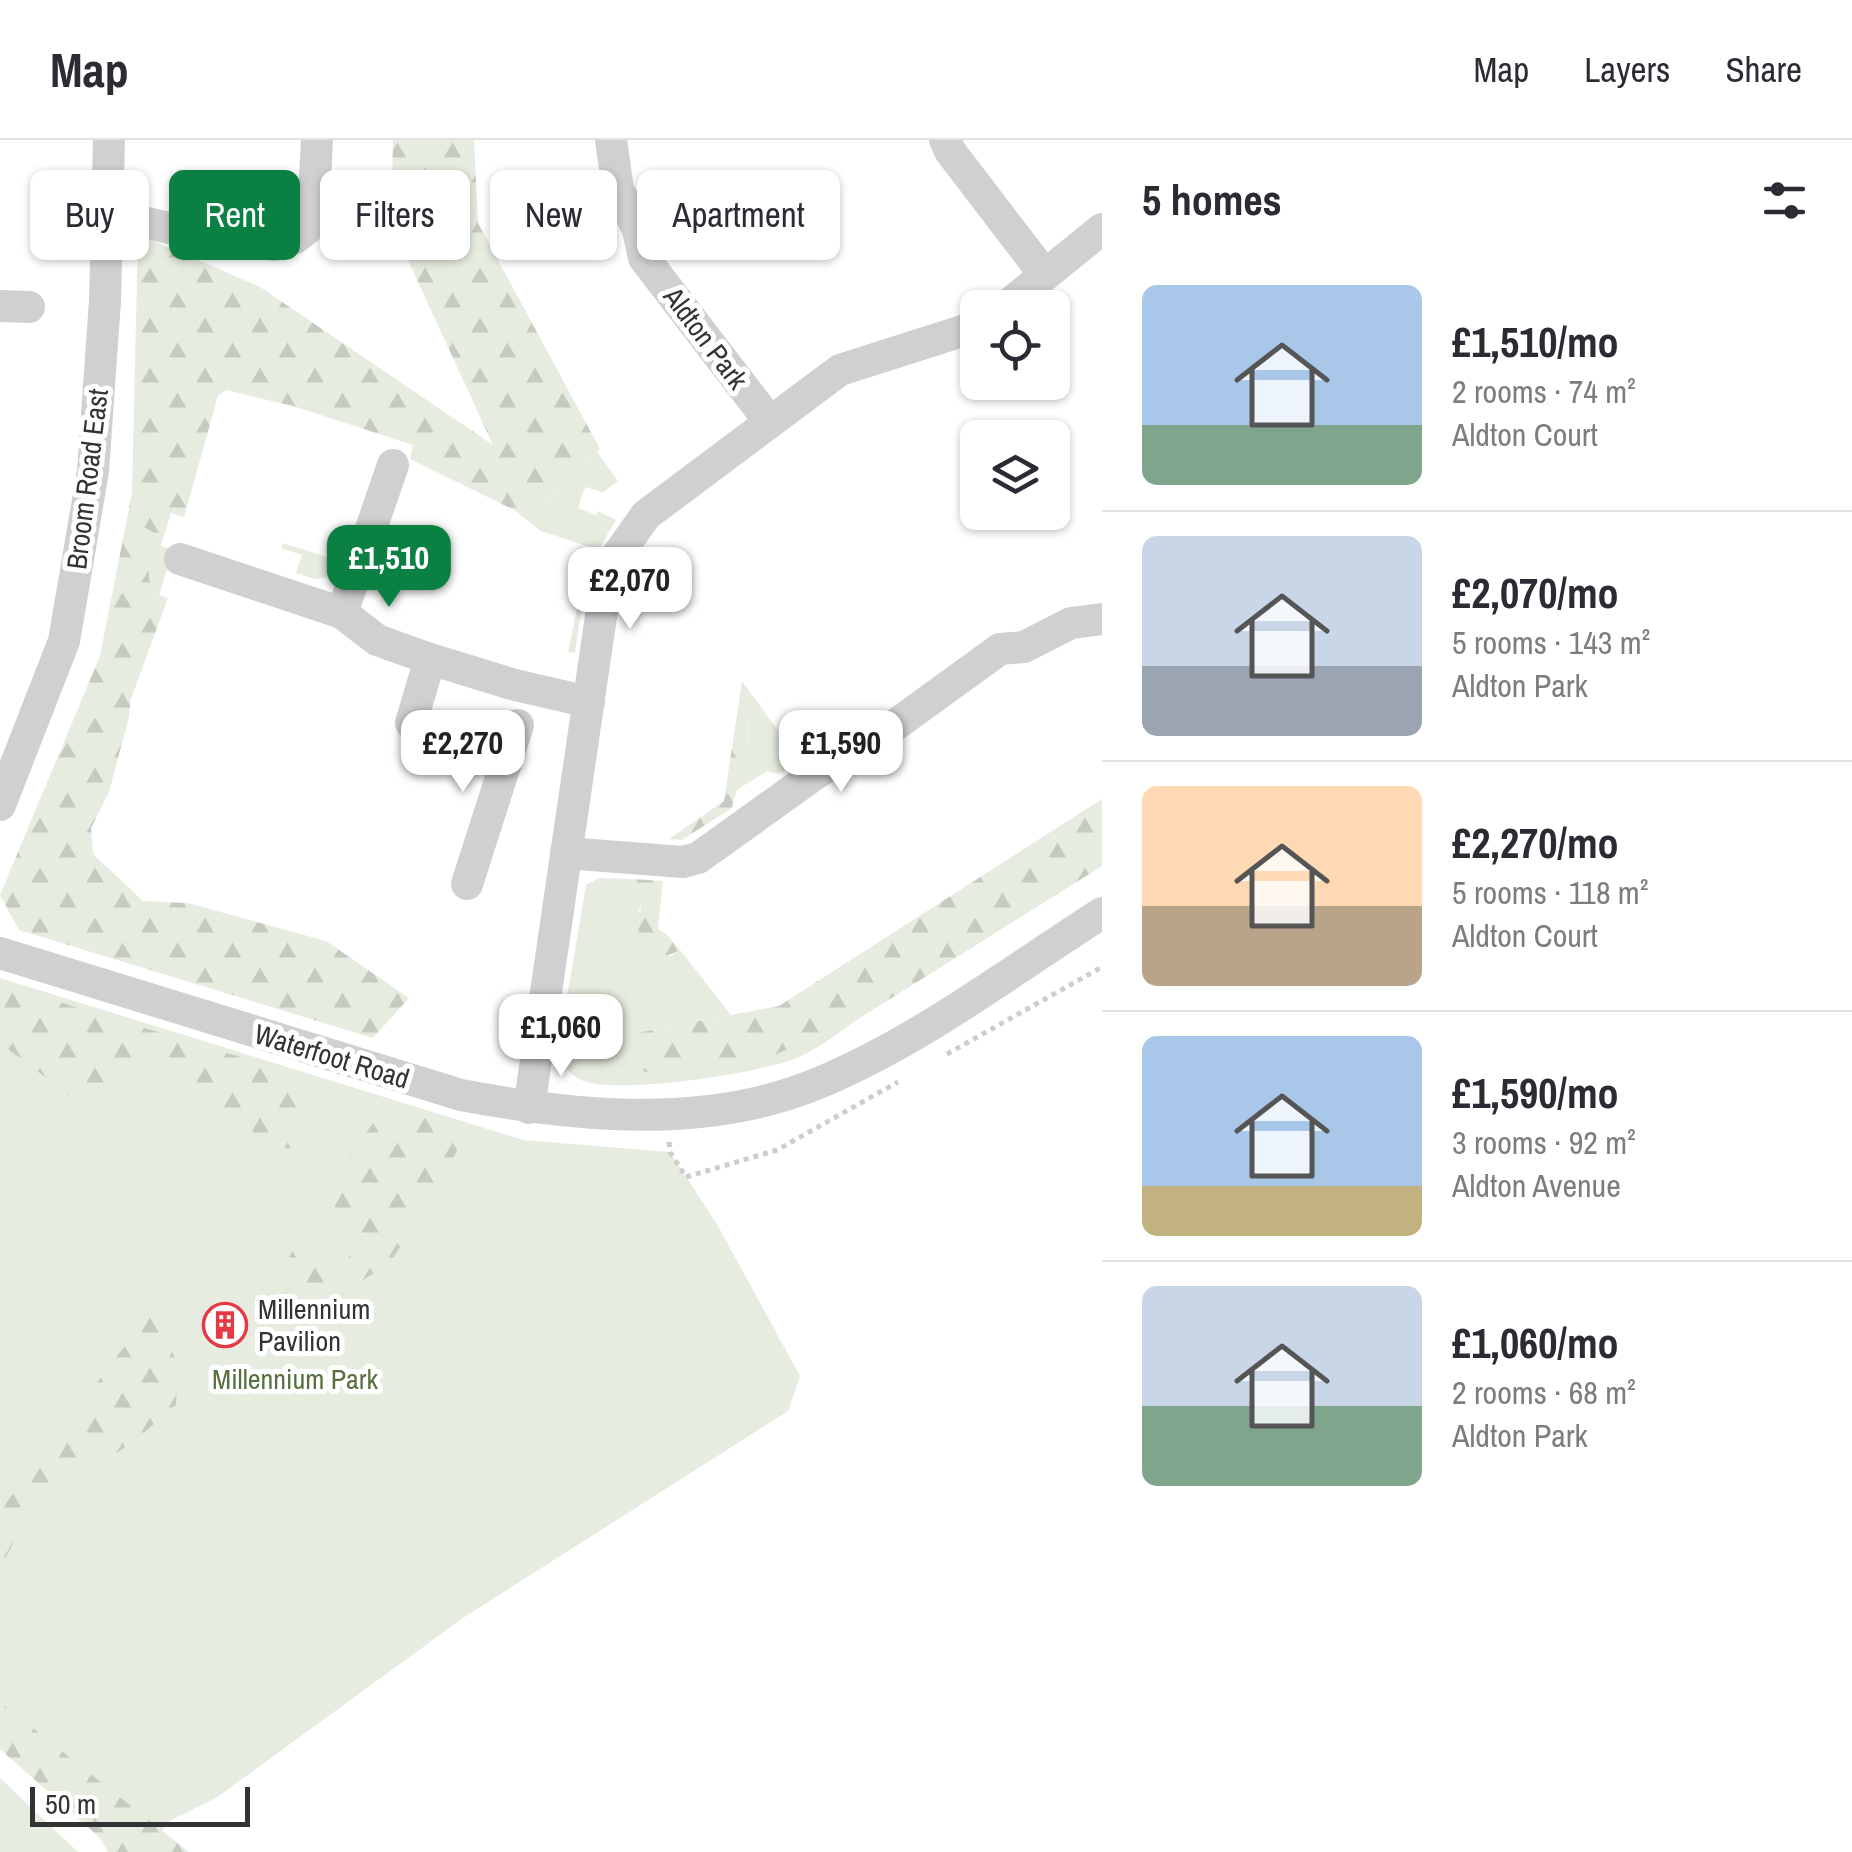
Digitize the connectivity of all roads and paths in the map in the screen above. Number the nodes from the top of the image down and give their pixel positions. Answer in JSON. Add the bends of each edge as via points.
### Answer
{"nodes":[{"id":1,"x":109,"y":140,"type":"edge"},
{"id":2,"x":317,"y":140,"type":"edge"},
{"id":3,"x":611,"y":140,"type":"edge"},
{"id":4,"x":945,"y":140,"type":"edge"},
{"id":5,"x":109,"y":170,"type":"edge"},
{"id":6,"x":149,"y":223,"type":"edge"},
{"id":7,"x":1102,"y":229,"type":"edge"},
{"id":8,"x":106,"y":260,"type":"edge"},
{"id":9,"x":1044,"y":274,"type":"junction"},
{"id":10,"x":1025,"y":290,"type":"edge"},
{"id":11,"x":960,"y":332,"type":"edge"},
{"id":12,"x":770,"y":422,"type":"junction"},
{"id":13,"x":393,"y":464,"type":"dead end"},
{"id":14,"x":180,"y":559,"type":"dead end"},
{"id":15,"x":342,"y":613,"type":"junction"},
{"id":16,"x":1102,"y":619,"type":"edge"},
{"id":17,"x":430,"y":659,"type":"junction"},
{"id":18,"x":589,"y":702,"type":"junction"},
{"id":19,"x":0,"y":805,"type":"edge"},
{"id":20,"x":566,"y":854,"type":"junction"},
{"id":21,"x":467,"y":884,"type":"dead end"},
{"id":22,"x":1102,"y":913,"type":"edge"},
{"id":23,"x":0,"y":953,"type":"edge"},
{"id":24,"x":529,"y":1108,"type":"junction"}],
"edges":[{"from":1,"to":5,"type":"street","name":"Broom Road East"},
{"from":2,"to":6,"type":"street","via":[[313,215],[296,238],[274,245]]},
{"from":3,"to":12,"type":"street","name":"Aldton Park","via":[[618,189],[644,258]]},
{"from":4,"to":9,"type":"street"},
{"from":7,"to":9,"type":"street"},
{"from":8,"to":19,"type":"street","name":"Broom Road East","via":[[93,472],[64,640]]},
{"from":9,"to":10,"type":"street"},
{"from":11,"to":12,"type":"street","via":[[840,370]]},
{"from":12,"to":18,"type":"street","via":[[646,515],[617,556],[604,596]]},
{"from":13,"to":15,"type":"street"},
{"from":14,"to":15,"type":"street"},
{"from":15,"to":17,"type":"street","via":[[377,640]]},
{"from":16,"to":20,"type":"street","via":[[1070,623],[1024,648],[1000,649],[698,858]]},
{"from":17,"to":18,"type":"street"},
{"from":17,"to":21,"type":"street","via":[[411,723],[513,740]]},
{"from":18,"to":20,"type":"street"},
{"from":20,"to":24,"type":"street"},
{"from":22,"to":24,"type":"street","name":"Waterfoot Road","via":[[890,1048],[819,1083],[751,1104],[656,1116]]},
{"from":23,"to":24,"type":"street","name":"Waterfoot Road","via":[[428,1085]]}]}
